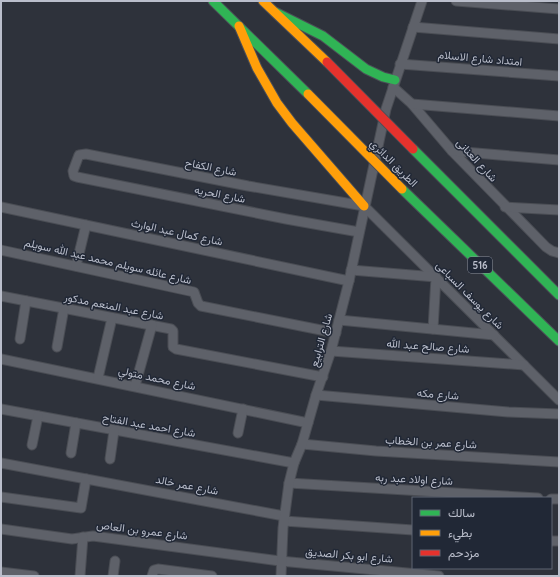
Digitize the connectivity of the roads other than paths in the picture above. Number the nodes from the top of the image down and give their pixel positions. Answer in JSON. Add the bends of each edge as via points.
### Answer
{"nodes":[{"id":1,"x":213,"y":1,"type":"edge"},
{"id":2,"x":263,"y":1,"type":"edge"},
{"id":3,"x":422,"y":1,"type":"edge"},
{"id":4,"x":456,"y":1,"type":"edge"},
{"id":5,"x":559,"y":9,"type":"edge"},
{"id":6,"x":275,"y":12,"type":"junction"},
{"id":7,"x":239,"y":26,"type":"junction"},
{"id":8,"x":413,"y":27,"type":"junction"},
{"id":9,"x":559,"y":39,"type":"edge"},
{"id":10,"x":400,"y":64,"type":"junction"},
{"id":11,"x":559,"y":76,"type":"edge"},
{"id":12,"x":394,"y":84,"type":"junction"},
{"id":13,"x":412,"y":104,"type":"junction"},
{"id":14,"x":559,"y":116,"type":"edge"},
{"id":15,"x":452,"y":151,"type":"junction"},
{"id":16,"x":559,"y":160,"type":"edge"},
{"id":17,"x":76,"y":177,"type":"joint"},
{"id":18,"x":364,"y":206,"type":"junction"},
{"id":19,"x":1,"y":207,"type":"edge"},
{"id":20,"x":505,"y":207,"type":"junction"},
{"id":21,"x":559,"y":210,"type":"edge"},
{"id":22,"x":86,"y":225,"type":"junction"},
{"id":23,"x":359,"y":232,"type":"junction"},
{"id":24,"x":1,"y":250,"type":"edge"},
{"id":25,"x":559,"y":253,"type":"edge"},
{"id":26,"x":76,"y":266,"type":"junction"},
{"id":27,"x":351,"y":270,"type":"junction"},
{"id":28,"x":436,"y":277,"type":"junction"},
{"id":29,"x":349,"y":281,"type":"junction"},
{"id":30,"x":559,"y":295,"type":"edge"},
{"id":31,"x":1,"y":296,"type":"edge"},
{"id":32,"x":26,"y":301,"type":"junction"},
{"id":33,"x":64,"y":308,"type":"junction"},
{"id":34,"x":112,"y":318,"type":"junction"},
{"id":35,"x":339,"y":320,"type":"junction"},
{"id":36,"x":152,"y":325,"type":"junction"},
{"id":37,"x":433,"y":329,"type":"junction"},
{"id":38,"x":336,"y":333,"type":"junction"},
{"id":39,"x":494,"y":335,"type":"junction"},
{"id":40,"x":20,"y":340,"type":"dead end"},
{"id":41,"x":559,"y":340,"type":"edge"},
{"id":42,"x":57,"y":348,"type":"dead end"},
{"id":43,"x":331,"y":351,"type":"junction"},
{"id":44,"x":1,"y":359,"type":"edge"},
{"id":45,"x":524,"y":365,"type":"junction"},
{"id":46,"x":323,"y":376,"type":"junction"},
{"id":47,"x":98,"y":378,"type":"junction"},
{"id":48,"x":135,"y":386,"type":"junction"},
{"id":49,"x":316,"y":395,"type":"junction"},
{"id":50,"x":559,"y":400,"type":"edge"},
{"id":51,"x":244,"y":409,"type":"junction"},
{"id":52,"x":1,"y":410,"type":"edge"},
{"id":53,"x":559,"y":414,"type":"edge"},
{"id":54,"x":38,"y":416,"type":"junction"},
{"id":55,"x":308,"y":422,"type":"junction"},
{"id":56,"x":76,"y":424,"type":"junction"},
{"id":57,"x":114,"y":431,"type":"junction"},
{"id":58,"x":238,"y":433,"type":"dead end"},
{"id":59,"x":302,"y":444,"type":"junction"},
{"id":60,"x":32,"y":445,"type":"dead end"},
{"id":61,"x":71,"y":453,"type":"dead end"},
{"id":62,"x":110,"y":459,"type":"dead end"},
{"id":63,"x":559,"y":462,"type":"edge"},
{"id":64,"x":1,"y":463,"type":"edge"},
{"id":65,"x":294,"y":463,"type":"junction"},
{"id":66,"x":86,"y":479,"type":"junction"},
{"id":67,"x":289,"y":483,"type":"junction"},
{"id":68,"x":1,"y":497,"type":"edge"},
{"id":69,"x":521,"y":497,"type":"edge"},
{"id":70,"x":284,"y":518,"type":"junction"},
{"id":71,"x":1,"y":529,"type":"edge"},
{"id":72,"x":412,"y":530,"type":"edge"},
{"id":73,"x":83,"y":537,"type":"junction"},
{"id":74,"x":115,"y":561,"type":"dead end"},
{"id":75,"x":280,"y":561,"type":"junction"},
{"id":76,"x":1,"y":572,"type":"edge"},
{"id":77,"x":34,"y":576,"type":"edge"},
{"id":78,"x":80,"y":576,"type":"edge"},
{"id":79,"x":113,"y":576,"type":"edge"},
{"id":80,"x":152,"y":576,"type":"edge"},
{"id":81,"x":212,"y":576,"type":"edge"},
{"id":82,"x":281,"y":576,"type":"edge"},
{"id":83,"x":439,"y":576,"type":"edge"}],
"edges":[{"from":1,"to":7,"type":"highway","name":"الطريق الدائري","number":"516"},
{"from":2,"to":6,"type":"highway"},
{"from":3,"to":8,"type":"street","name":"شارع الترابيع"},
{"from":4,"to":5,"type":"street"},
{"from":6,"to":12,"type":"highway","via":[[322,34],[356,63]]},
{"from":6,"to":30,"type":"highway","bridge":true},
{"from":7,"to":18,"type":"highway","via":[[257,68],[277,103]]},
{"from":7,"to":41,"type":"highway","name":"الطريق الدائري","number":"516","bridge":true,"via":[[402,189]]},
{"from":8,"to":9,"type":"street"},
{"from":8,"to":10,"type":"street","name":"شارع الترابيع"},
{"from":10,"to":11,"type":"street","name":"امتداد شارع الاسلام"},
{"from":10,"to":12,"type":"street","name":"شارع الترابيع"},
{"from":12,"to":13,"type":"street","name":"شارع العنانى"},
{"from":12,"to":18,"type":"street","name":"شارع الترابيع"},
{"from":13,"to":14,"type":"street"},
{"from":13,"to":15,"type":"street","name":"شارع العنانى"},
{"from":15,"to":16,"type":"street"},
{"from":15,"to":20,"type":"street","name":"شارع العنانى"},
{"from":17,"to":18,"type":"street","name":"شارع الكفاح","via":[[73,174],[77,158],[86,154],[255,188]]},
{"from":17,"to":23,"type":"street","name":"شارع الحريه","via":[[286,220]]},
{"from":18,"to":23,"type":"street","name":"شارع الترابيع"},
{"from":18,"to":28,"type":"street","name":"شارع يوسف السباعى"},
{"from":19,"to":22,"type":"street","name":"شارع كمال عبد الوارث"},
{"from":20,"to":21,"type":"street"},
{"from":20,"to":25,"type":"street","name":"شارع العنانى","via":[[546,247]]},
{"from":22,"to":26,"type":"street"},
{"from":22,"to":29,"type":"street","name":"شارع كمال عبد الوارث"},
{"from":23,"to":27,"type":"street","name":"شارع الترابيع"},
{"from":24,"to":26,"type":"street","name":"شارع عائله سويلم محمد عبد الله سويلم"},
{"from":26,"to":38,"type":"street","name":"شارع عائله سويلم محمد عبد الله سويلم","via":[[194,292],[201,306]]},
{"from":27,"to":28,"type":"street"},
{"from":27,"to":29,"type":"street","name":"شارع الترابيع"},
{"from":28,"to":37,"type":"street"},
{"from":28,"to":39,"type":"street","name":"شارع يوسف السباعى"},
{"from":29,"to":35,"type":"street","name":"شارع الترابيع"},
{"from":31,"to":32,"type":"street","name":"شارع عبد المنعم مدكور"},
{"from":32,"to":33,"type":"street","name":"شارع عبد المنعم مدكور"},
{"from":32,"to":40,"type":"street"},
{"from":33,"to":34,"type":"street","name":"شارع عبد المنعم مدكور"},
{"from":33,"to":42,"type":"street"},
{"from":34,"to":36,"type":"street","name":"شارع عبد المنعم مدكور"},
{"from":34,"to":47,"type":"street"},
{"from":35,"to":37,"type":"street"},
{"from":35,"to":38,"type":"street","name":"شارع الترابيع"},
{"from":36,"to":46,"type":"street","name":"شارع عبد المنعم مدكور","via":[[172,330],[173,347],[176,349]]},
{"from":36,"to":48,"type":"street"},
{"from":37,"to":39,"type":"street"},
{"from":38,"to":43,"type":"street","name":"شارع الترابيع"},
{"from":39,"to":45,"type":"street","name":"شارع يوسف السباعى"},
{"from":43,"to":45,"type":"street","name":"شارع صالح عبد الله"},
{"from":43,"to":46,"type":"street","name":"شارع الترابيع"},
{"from":44,"to":47,"type":"street","name":"شارع محمد متولي"},
{"from":45,"to":50,"type":"street","name":"شارع يوسف السباعى"},
{"from":46,"to":49,"type":"street","name":"شارع الترابيع"},
{"from":47,"to":48,"type":"street","name":"شارع محمد متولي"},
{"from":48,"to":51,"type":"street","name":"شارع محمد متولي"},
{"from":49,"to":53,"type":"street","name":"شارع مكه"},
{"from":49,"to":55,"type":"street","name":"شارع الترابيع"},
{"from":51,"to":55,"type":"street","name":"شارع محمد متولي"},
{"from":51,"to":58,"type":"street"},
{"from":52,"to":54,"type":"street","name":"شارع احمد عبد الفتاح"},
{"from":54,"to":56,"type":"street","name":"شارع احمد عبد الفتاح"},
{"from":54,"to":60,"type":"street"},
{"from":55,"to":59,"type":"street","name":"شارع الترابيع"},
{"from":56,"to":57,"type":"street","name":"شارع احمد عبد الفتاح"},
{"from":56,"to":61,"type":"street"},
{"from":57,"to":62,"type":"street"},
{"from":57,"to":65,"type":"street","name":"شارع احمد عبد الفتاح"},
{"from":59,"to":63,"type":"street","name":"شارع عمر بن الخطاب","via":[[369,451]]},
{"from":59,"to":65,"type":"street","name":"شارع الترابيع"},
{"from":64,"to":66,"type":"street","name":"شارع عمر خالد"},
{"from":65,"to":67,"type":"street","name":"شارع الترابيع"},
{"from":66,"to":68,"type":"street","via":[[81,508]]},
{"from":66,"to":70,"type":"street","name":"شارع عمر خالد"},
{"from":67,"to":69,"type":"street","name":"شارع اولاد عبد ربه"},
{"from":67,"to":70,"type":"street","name":"شارع الترابيع"},
{"from":70,"to":72,"type":"street","name":"شارع عمر خالد"},
{"from":70,"to":75,"type":"street","name":"شارع الترابيع"},
{"from":71,"to":73,"type":"street","name":"شارع عمرو بن العاص","via":[[72,539]]},
{"from":73,"to":75,"type":"street","name":"شارع عمرو بن العاص","via":[[93,536]]},
{"from":73,"to":78,"type":"street"},
{"from":74,"to":79,"type":"street"},
{"from":75,"to":82,"type":"street","name":"شارع الترابيع"},
{"from":75,"to":83,"type":"street","name":"شارع ابو بكر الصديق"},
{"from":76,"to":77,"type":"street"},
{"from":80,"to":81,"type":"street","via":[[154,570],[158,569]]}]}
